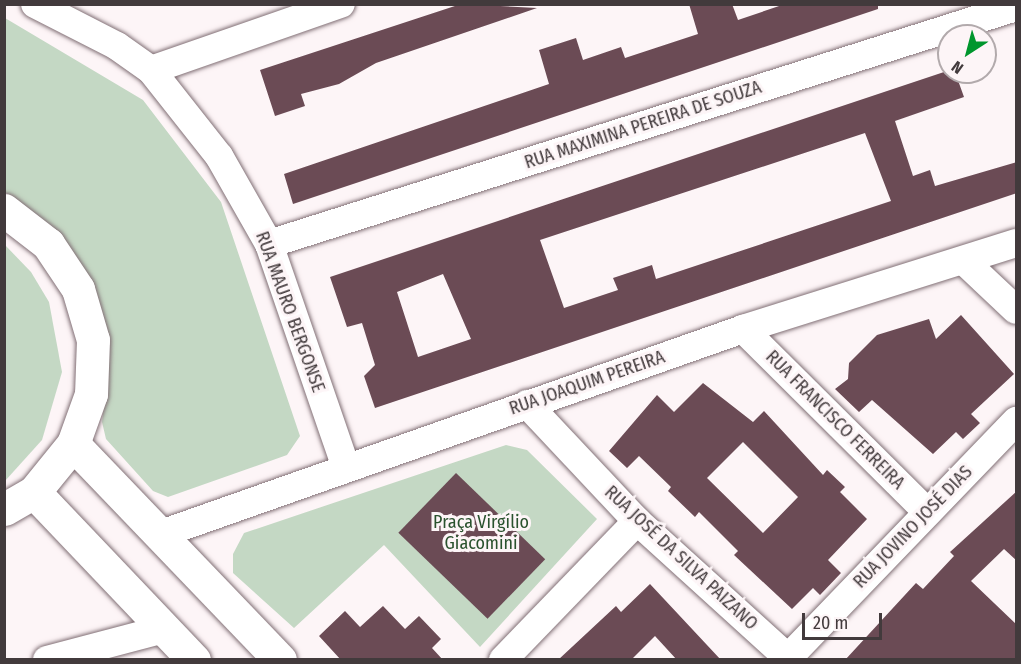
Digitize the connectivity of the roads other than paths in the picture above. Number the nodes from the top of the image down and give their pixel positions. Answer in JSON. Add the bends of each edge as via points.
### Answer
{"nodes":[{"id":1,"x":35,"y":4,"type":"edge"},
{"id":2,"x":341,"y":4,"type":"edge"},
{"id":3,"x":1011,"y":10,"type":"edge"},
{"id":4,"x":151,"y":70,"type":"junction"},
{"id":5,"x":4,"y":210,"type":"edge"},
{"id":6,"x":1017,"y":243,"type":"edge"},
{"id":7,"x":269,"y":244,"type":"junction"},
{"id":8,"x":964,"y":261,"type":"junction"},
{"id":9,"x":1017,"y":310,"type":"edge"},
{"id":10,"x":743,"y":329,"type":"junction"},
{"id":11,"x":527,"y":404,"type":"junction"},
{"id":12,"x":1017,"y":421,"type":"edge"},
{"id":13,"x":73,"y":444,"type":"junction"},
{"id":14,"x":346,"y":467,"type":"junction"},
{"id":15,"x":34,"y":492,"type":"junction"},
{"id":16,"x":4,"y":509,"type":"edge"},
{"id":17,"x":927,"y":512,"type":"junction"},
{"id":18,"x":637,"y":521,"type":"junction"},
{"id":19,"x":161,"y":534,"type":"junction"},
{"id":20,"x":164,"y":628,"type":"junction"},
{"id":21,"x":787,"y":659,"type":"edge"},
{"id":22,"x":46,"y":660,"type":"edge"},
{"id":23,"x":194,"y":660,"type":"edge"},
{"id":24,"x":280,"y":660,"type":"edge"},
{"id":25,"x":503,"y":660,"type":"edge"}],
"edges":[{"from":1,"to":4,"type":"street","name":"RUA MAURO BERGONSE","via":[[117,45]]},
{"from":2,"to":4,"type":"street"},
{"from":3,"to":7,"type":"street","name":"RUA MAXIMINA PEREIRA DE SOUZA"},
{"from":4,"to":7,"type":"street","name":"RUA MAURO BERGONSE","via":[[219,156]]},
{"from":5,"to":13,"type":"street","via":[[48,244],[81,299],[93,340],[91,394]]},
{"from":6,"to":8,"type":"street","name":"RUA JOAQUIM PEREIRA"},
{"from":7,"to":14,"type":"street","name":"RUA MAURO BERGONSE"},
{"from":8,"to":9,"type":"street"},
{"from":8,"to":10,"type":"street","name":"RUA JOAQUIM PEREIRA"},
{"from":10,"to":11,"type":"street","name":"RUA JOAQUIM PEREIRA"},
{"from":10,"to":17,"type":"street","name":"RUA FRANCISCO FERREIRA"},
{"from":11,"to":14,"type":"street","name":"RUA JOAQUIM PEREIRA"},
{"from":11,"to":18,"type":"street","name":"RUA JOSÉ DA SILVA PAIZANO"},
{"from":12,"to":17,"type":"street","name":"RUA JOVINO JOSÉ DIAS"},
{"from":13,"to":15,"type":"street"},
{"from":13,"to":19,"type":"street"},
{"from":14,"to":19,"type":"street","name":"RUA JOAQUIM PEREIRA"},
{"from":15,"to":16,"type":"street"},
{"from":15,"to":20,"type":"street"},
{"from":17,"to":21,"type":"street","name":"RUA JOVINO JOSÉ DIAS"},
{"from":18,"to":21,"type":"street","name":"RUA JOSÉ DA SILVA PAIZANO"},
{"from":18,"to":25,"type":"street"},
{"from":19,"to":24,"type":"street"},
{"from":20,"to":22,"type":"street"},
{"from":20,"to":23,"type":"street"}]}
